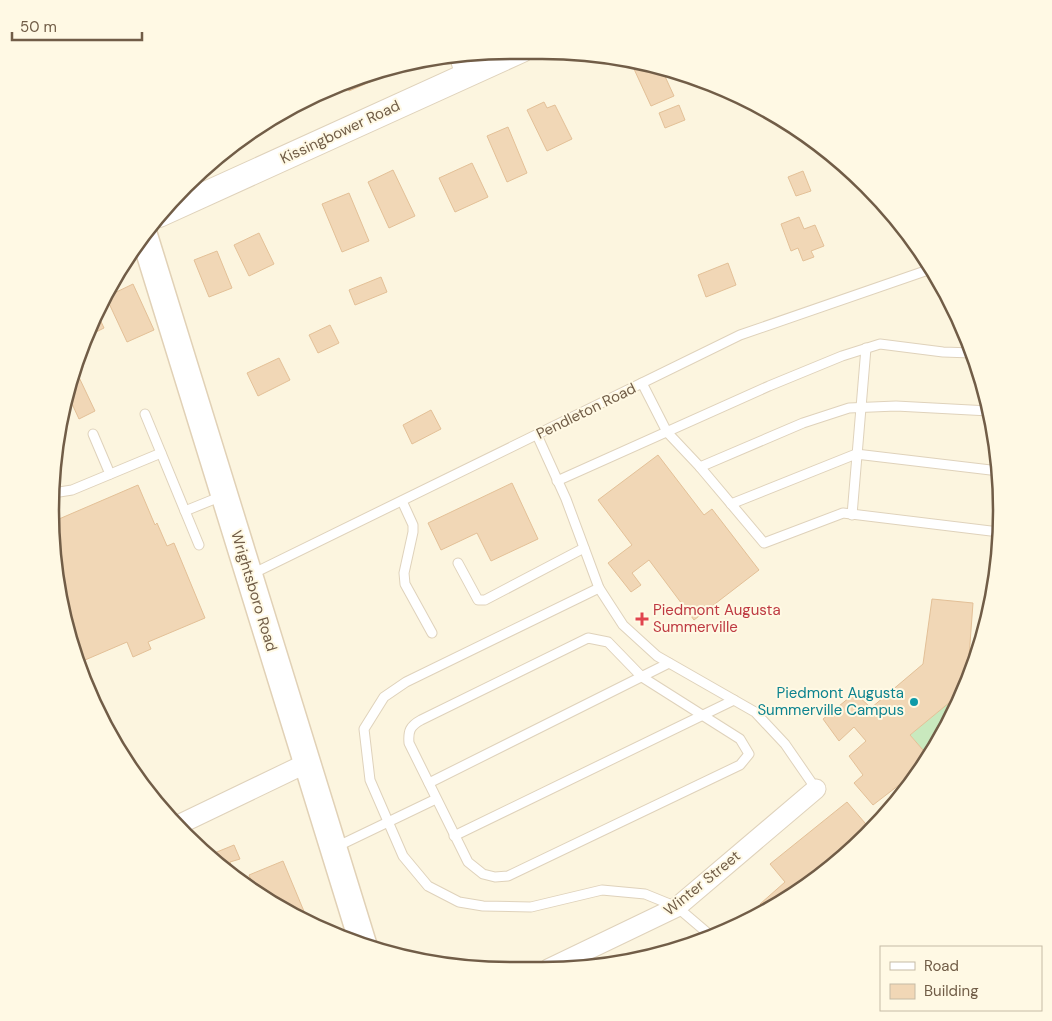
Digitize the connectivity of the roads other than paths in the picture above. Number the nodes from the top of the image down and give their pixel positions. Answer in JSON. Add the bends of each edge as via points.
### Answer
{"nodes":[{"id":1,"x":482,"y":60,"type":"edge"},
{"id":2,"x":462,"y":65,"type":"edge"},
{"id":3,"x":179,"y":204,"type":"edge"},
{"id":4,"x":146,"y":243,"type":"edge"},
{"id":5,"x":924,"y":271,"type":"edge"},
{"id":6,"x":866,"y":348,"type":"junction"},
{"id":7,"x":964,"y":353,"type":"edge"},
{"id":8,"x":642,"y":383,"type":"junction"},
{"id":9,"x":861,"y":408,"type":"junction"},
{"id":10,"x":982,"y":411,"type":"edge"},
{"id":11,"x":145,"y":414,"type":"dead end"},
{"id":12,"x":667,"y":432,"type":"junction"},
{"id":13,"x":93,"y":434,"type":"dead end"},
{"id":14,"x":537,"y":435,"type":"junction"},
{"id":15,"x":161,"y":453,"type":"junction"},
{"id":16,"x":856,"y":454,"type":"junction"},
{"id":17,"x":700,"y":467,"type":"junction"},
{"id":18,"x":991,"y":470,"type":"edge"},
{"id":19,"x":110,"y":474,"type":"junction"},
{"id":20,"x":557,"y":481,"type":"junction"},
{"id":21,"x":60,"y":492,"type":"edge"},
{"id":22,"x":224,"y":494,"type":"junction"},
{"id":23,"x":402,"y":501,"type":"junction"},
{"id":24,"x":731,"y":504,"type":"junction"},
{"id":25,"x":185,"y":511,"type":"junction"},
{"id":26,"x":852,"y":514,"type":"junction"},
{"id":27,"x":992,"y":531,"type":"edge"},
{"id":28,"x":199,"y":545,"type":"dead end"},
{"id":29,"x":584,"y":548,"type":"junction"},
{"id":30,"x":458,"y":563,"type":"dead end"},
{"id":31,"x":249,"y":575,"type":"junction"},
{"id":32,"x":599,"y":588,"type":"junction"},
{"id":33,"x":432,"y":633,"type":"dead end"},
{"id":34,"x":669,"y":663,"type":"junction"},
{"id":35,"x":642,"y":677,"type":"junction"},
{"id":36,"x":734,"y":700,"type":"junction"},
{"id":37,"x":704,"y":715,"type":"junction"},
{"id":38,"x":307,"y":763,"type":"junction"},
{"id":39,"x":429,"y":783,"type":"junction"},
{"id":40,"x":816,"y":788,"type":"joint"},
{"id":41,"x":436,"y":799,"type":"junction"},
{"id":42,"x":184,"y":823,"type":"edge"},
{"id":43,"x":388,"y":823,"type":"junction"},
{"id":44,"x":454,"y":836,"type":"junction"},
{"id":45,"x":334,"y":848,"type":"junction"},
{"id":46,"x":677,"y":907,"type":"junction"},
{"id":47,"x":705,"y":931,"type":"edge"},
{"id":48,"x":361,"y":936,"type":"edge"},
{"id":49,"x":565,"y":961,"type":"edge"}],
"edges":[{"from":1,"to":2,"type":"street","name":"Kissingbower Road"},
{"from":2,"to":3,"type":"street","name":"Kissingbower Road"},
{"from":4,"to":22,"type":"main road","name":"Wrightsboro Road"},
{"from":5,"to":8,"type":"lane","name":"Pendleton Road","via":[[740,335]]},
{"from":6,"to":7,"type":"lane","via":[[880,344]]},
{"from":6,"to":9,"type":"lane"},
{"from":6,"to":12,"type":"lane","via":[[769,386]]},
{"from":8,"to":12,"type":"lane"},
{"from":8,"to":14,"type":"lane","name":"Pendleton Road"},
{"from":9,"to":10,"type":"lane","via":[[896,406]]},
{"from":9,"to":16,"type":"lane"},
{"from":9,"to":17,"type":"lane","via":[[849,408],[803,423]]},
{"from":11,"to":15,"type":"lane"},
{"from":12,"to":17,"type":"lane"},
{"from":12,"to":20,"type":"lane"},
{"from":13,"to":19,"type":"lane"},
{"from":14,"to":20,"type":"lane"},
{"from":14,"to":23,"type":"lane","name":"Pendleton Road"},
{"from":15,"to":19,"type":"lane"},
{"from":15,"to":25,"type":"lane"},
{"from":16,"to":18,"type":"lane"},
{"from":16,"to":24,"type":"lane"},
{"from":16,"to":26,"type":"lane"},
{"from":17,"to":24,"type":"lane"},
{"from":19,"to":21,"type":"lane"},
{"from":20,"to":29,"type":"lane"},
{"from":22,"to":25,"type":"lane"},
{"from":22,"to":31,"type":"main road","name":"Wrightsboro Road"},
{"from":23,"to":31,"type":"lane","name":"Pendleton Road"},
{"from":23,"to":33,"type":"lane","via":[[413,525],[405,584]]},
{"from":24,"to":26,"type":"lane","via":[[764,543],[843,513]]},
{"from":25,"to":28,"type":"lane"},
{"from":26,"to":27,"type":"lane"},
{"from":29,"to":30,"type":"lane","via":[[485,600],[478,600]]},
{"from":29,"to":32,"type":"lane"},
{"from":31,"to":38,"type":"main road","name":"Wrightsboro Road"},
{"from":32,"to":34,"type":"lane","via":[[622,625]]},
{"from":32,"to":43,"type":"lane","via":[[406,682],[384,697],[364,729],[370,780]]},
{"from":34,"to":35,"type":"lane"},
{"from":34,"to":36,"type":"lane"},
{"from":35,"to":37,"type":"lane"},
{"from":35,"to":39,"type":"lane"},
{"from":35,"to":39,"type":"lane","via":[[608,642],[588,638],[421,720],[412,725],[408,733],[409,743]]},
{"from":36,"to":37,"type":"lane"},
{"from":36,"to":40,"type":"lane","via":[[755,712],[785,744]]},
{"from":37,"to":44,"type":"lane"},
{"from":37,"to":44,"type":"lane","via":[[740,740],[749,754],[740,765],[508,876],[483,874],[468,862]]},
{"from":38,"to":42,"type":"street"},
{"from":38,"to":45,"type":"main road","name":"Wrightsboro Road"},
{"from":39,"to":41,"type":"lane"},
{"from":40,"to":46,"type":"street","name":"Winter Street"},
{"from":41,"to":43,"type":"lane"},
{"from":41,"to":44,"type":"lane"},
{"from":43,"to":45,"type":"lane"},
{"from":43,"to":46,"type":"lane","via":[[403,856],[428,886],[459,902],[531,908],[602,890],[645,894]]},
{"from":45,"to":48,"type":"main road","name":"Wrightsboro Road"},
{"from":46,"to":47,"type":"lane"},
{"from":46,"to":49,"type":"street","name":"Winter Street"}]}
